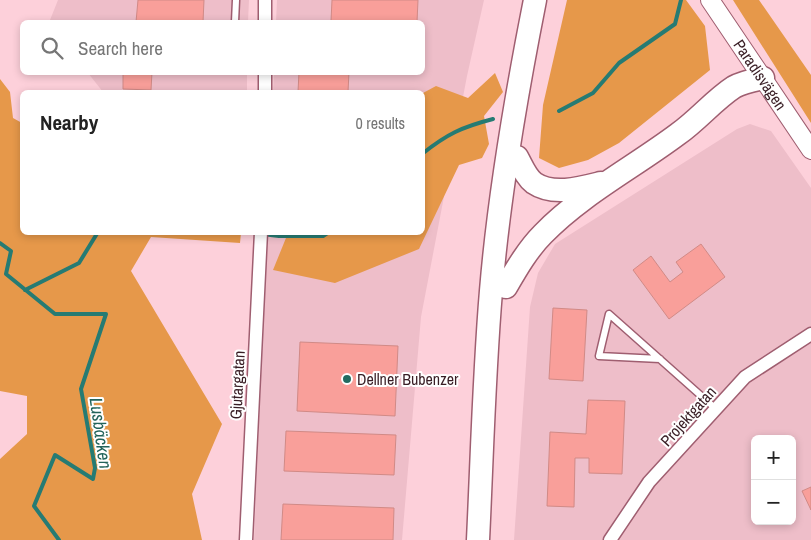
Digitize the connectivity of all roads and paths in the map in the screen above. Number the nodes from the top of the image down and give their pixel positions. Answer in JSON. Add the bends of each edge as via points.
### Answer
{"nodes":[{"id":1,"x":236,"y":0,"type":"edge"},
{"id":2,"x":265,"y":0,"type":"edge"},
{"id":3,"x":535,"y":0,"type":"edge"},
{"id":4,"x":546,"y":0,"type":"edge"},
{"id":5,"x":710,"y":0,"type":"edge"},
{"id":6,"x":235,"y":20,"type":"edge"},
{"id":7,"x":265,"y":20,"type":"edge"},
{"id":8,"x":265,"y":75,"type":"edge"},
{"id":9,"x":763,"y":78,"type":"junction"},
{"id":10,"x":264,"y":90,"type":"edge"},
{"id":11,"x":811,"y":150,"type":"edge"},
{"id":12,"x":517,"y":157,"type":"junction"},
{"id":13,"x":609,"y":181,"type":"junction"},
{"id":14,"x":261,"y":235,"type":"edge"},
{"id":15,"x":506,"y":287,"type":"junction"},
{"id":16,"x":811,"y":334,"type":"edge"},
{"id":17,"x":660,"y":360,"type":"junction"},
{"id":18,"x":716,"y":409,"type":"junction"},
{"id":19,"x":246,"y":540,"type":"edge"},
{"id":20,"x":478,"y":540,"type":"edge"},
{"id":21,"x":492,"y":540,"type":"edge"},
{"id":22,"x":610,"y":540,"type":"edge"}],
"edges":[{"from":1,"to":6,"type":"lane"},
{"from":2,"to":7,"type":"street"},
{"from":3,"to":20,"type":"highway","via":[[507,155],[495,245]]},
{"from":4,"to":12,"type":"highway"},
{"from":5,"to":9,"type":"street","name":"Paradisvägen"},
{"from":8,"to":10,"type":"street"},
{"from":9,"to":11,"type":"street","name":"Paradisvägen"},
{"from":9,"to":13,"type":"highway","via":[[735,87],[678,134]]},
{"from":12,"to":13,"type":"highway","via":[[534,183],[547,188],[578,189]]},
{"from":12,"to":15,"type":"highway"},
{"from":13,"to":15,"type":"highway","via":[[543,234],[521,261]]},
{"from":14,"to":19,"type":"street","name":"Gjutargatan"},
{"from":15,"to":21,"type":"highway"},
{"from":16,"to":18,"type":"street","name":"Projektgatan","via":[[745,377]]},
{"from":17,"to":17,"type":"lane","via":[[638,340],[609,314],[599,356]]},
{"from":17,"to":18,"type":"lane"},
{"from":18,"to":22,"type":"street","name":"Projektgatan","via":[[649,482]]}]}
